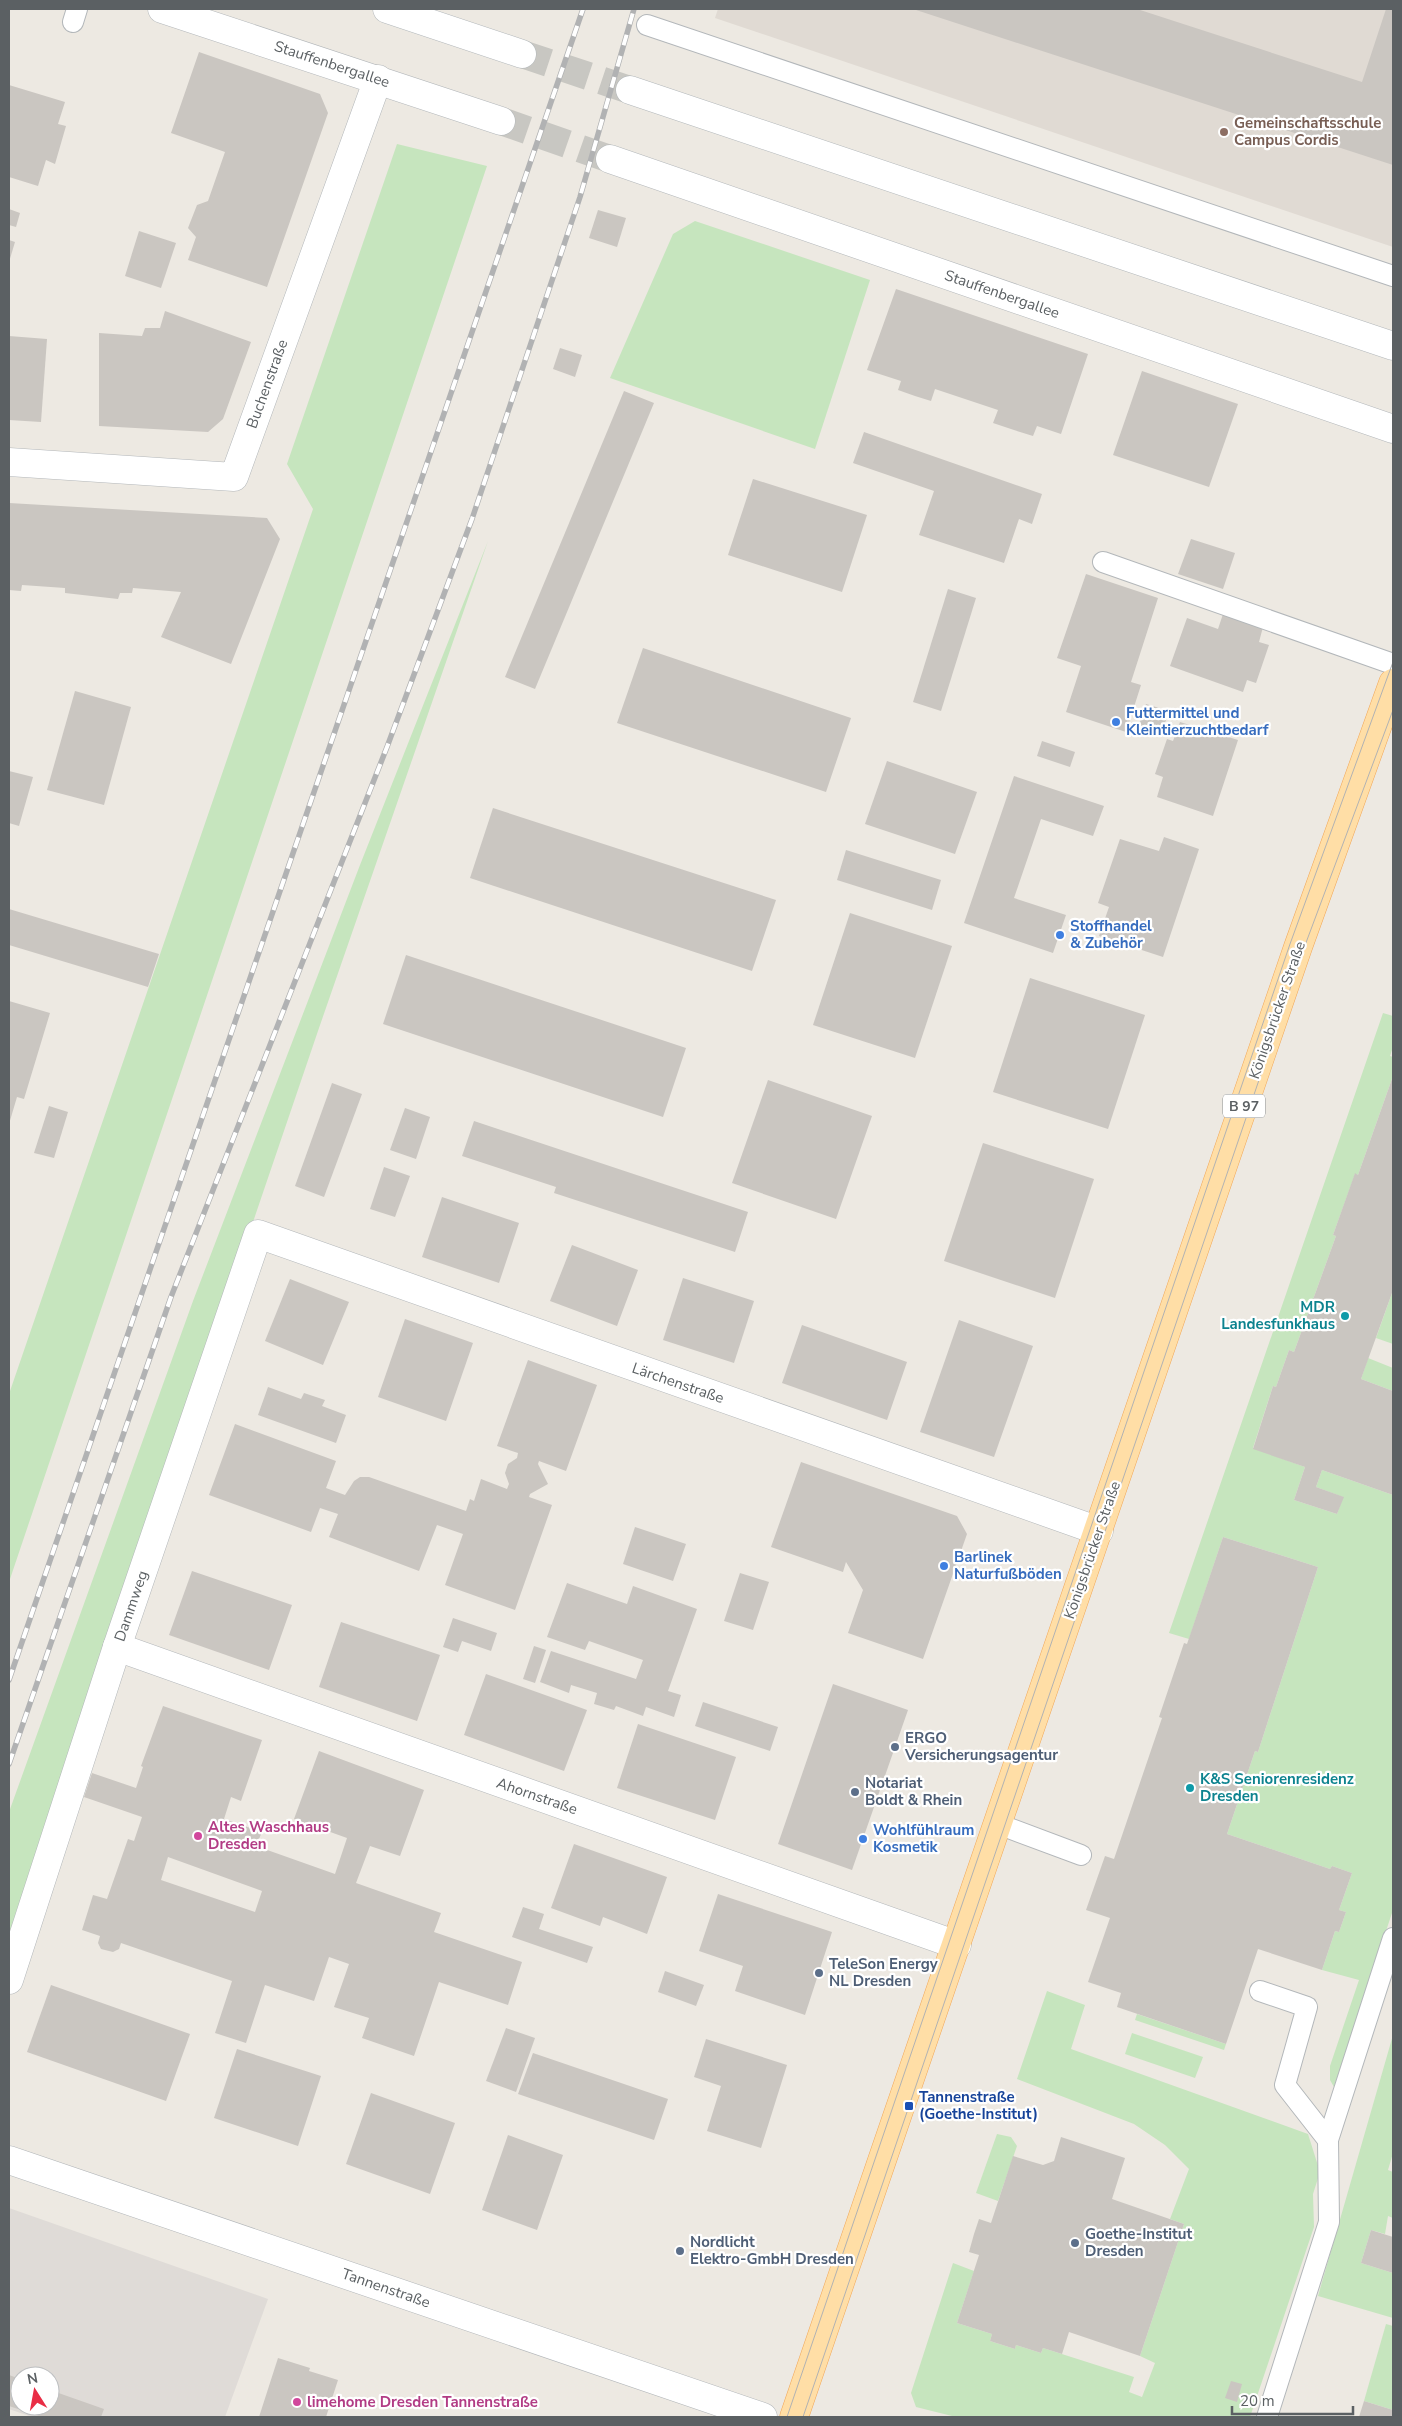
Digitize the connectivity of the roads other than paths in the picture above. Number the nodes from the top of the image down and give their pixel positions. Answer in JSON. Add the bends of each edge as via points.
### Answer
{"nodes":[{"id":1,"x":162,"y":9,"type":"edge"},
{"id":2,"x":387,"y":9,"type":"edge"},
{"id":3,"x":647,"y":24,"type":"dead end"},
{"id":4,"x":522,"y":54,"type":"tunnel mouth"},
{"id":5,"x":378,"y":79,"type":"junction"},
{"id":6,"x":630,"y":90,"type":"tunnel mouth"},
{"id":7,"x":500,"y":121,"type":"tunnel mouth"},
{"id":8,"x":610,"y":159,"type":"tunnel mouth"},
{"id":9,"x":1393,"y":276,"type":"edge"},
{"id":10,"x":1393,"y":346,"type":"edge"},
{"id":11,"x":1393,"y":429,"type":"edge"},
{"id":12,"x":9,"y":462,"type":"edge"},
{"id":13,"x":1103,"y":562,"type":"dead end"},
{"id":14,"x":1393,"y":664,"type":"edge"},
{"id":15,"x":1393,"y":683,"type":"edge"},
{"id":16,"x":258,"y":1234,"type":"joint"},
{"id":17,"x":1099,"y":1531,"type":"junction"},
{"id":18,"x":117,"y":1648,"type":"junction"},
{"id":19,"x":998,"y":1824,"type":"junction"},
{"id":20,"x":1081,"y":1855,"type":"dead end"},
{"id":21,"x":1393,"y":1938,"type":"edge"},
{"id":22,"x":957,"y":1944,"type":"junction"},
{"id":23,"x":9,"y":1980,"type":"edge"},
{"id":24,"x":1260,"y":1991,"type":"dead end"},
{"id":25,"x":1328,"y":2140,"type":"junction"},
{"id":26,"x":9,"y":2160,"type":"edge"},
{"id":27,"x":763,"y":2417,"type":"edge"},
{"id":28,"x":794,"y":2417,"type":"edge"},
{"id":29,"x":1267,"y":2417,"type":"edge"}],
"edges":[{"from":1,"to":5,"type":"street","name":"Stauffenbergallee"},
{"from":2,"to":4,"type":"street"},
{"from":3,"to":9,"type":"lane"},
{"from":5,"to":7,"type":"street","name":"Stauffenbergallee"},
{"from":5,"to":12,"type":"street","name":"Buchenstraße","via":[[234,478]]},
{"from":6,"to":10,"type":"street"},
{"from":8,"to":11,"type":"street","name":"Stauffenbergallee"},
{"from":13,"to":14,"type":"lane"},
{"from":15,"to":17,"type":"main road","name":"Königsbrücker Straße","number":"B 97"},
{"from":16,"to":17,"type":"street","name":"Lärchenstraße"},
{"from":16,"to":18,"type":"street","name":"Dammweg"},
{"from":17,"to":19,"type":"main road","name":"Königsbrücker Straße","number":"B 97"},
{"from":18,"to":22,"type":"street","name":"Ahornstraße"},
{"from":18,"to":23,"type":"street","name":"Dammweg"},
{"from":19,"to":20,"type":"lane"},
{"from":19,"to":22,"type":"main road","name":"Königsbrücker Straße","number":"B 97"},
{"from":21,"to":25,"type":"lane"},
{"from":22,"to":28,"type":"main road","name":"Königsbrücker Straße","number":"B 97"},
{"from":24,"to":25,"type":"lane","via":[[1307,2007],[1285,2085]]},
{"from":25,"to":29,"type":"lane","via":[[1329,2222]]},
{"from":26,"to":27,"type":"street","name":"Tannenstraße"}]}
